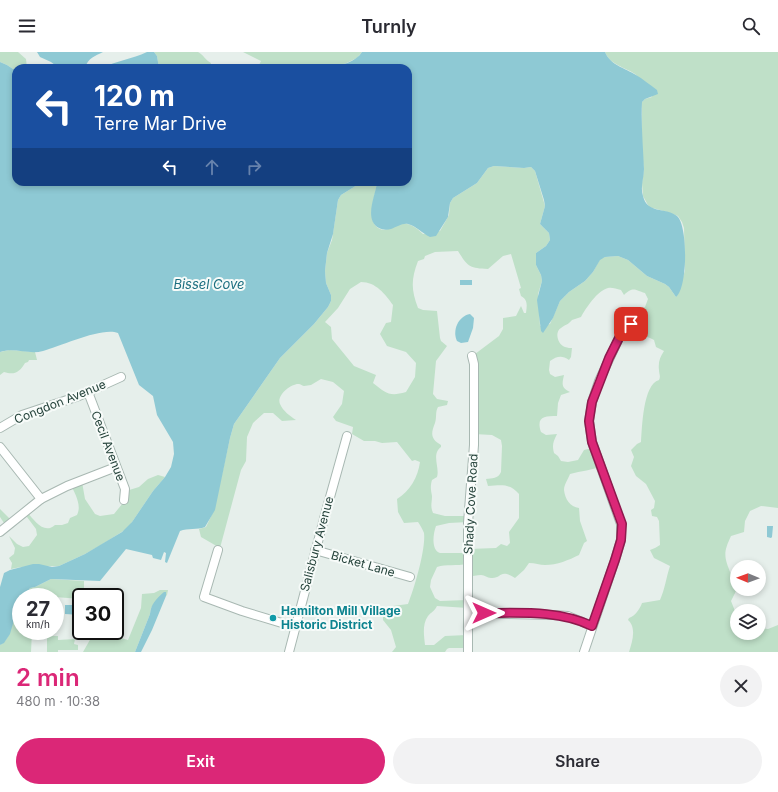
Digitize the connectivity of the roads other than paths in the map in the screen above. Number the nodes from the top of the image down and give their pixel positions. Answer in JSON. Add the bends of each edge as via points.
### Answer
{"nodes":[{"id":1,"x":631,"y":324,"type":"dead end"},
{"id":2,"x":472,"y":356,"type":"dead end"},
{"id":3,"x":121,"y":377,"type":"dead end"},
{"id":4,"x":88,"y":392,"type":"junction"},
{"id":5,"x":0,"y":428,"type":"edge"},
{"id":6,"x":347,"y":436,"type":"dead end"},
{"id":7,"x":0,"y":447,"type":"edge"},
{"id":8,"x":116,"y":467,"type":"junction"},
{"id":9,"x":41,"y":499,"type":"junction"},
{"id":10,"x":124,"y":500,"type":"dead end"},
{"id":11,"x":0,"y":532,"type":"edge"},
{"id":12,"x":218,"y":550,"type":"dead end"},
{"id":13,"x":316,"y":550,"type":"junction"},
{"id":14,"x":410,"y":577,"type":"dead end"},
{"id":15,"x":468,"y":613,"type":"junction"},
{"id":16,"x":592,"y":626,"type":"junction"},
{"id":17,"x":295,"y":627,"type":"junction"},
{"id":18,"x":289,"y":652,"type":"edge"},
{"id":19,"x":468,"y":652,"type":"edge"},
{"id":20,"x":584,"y":652,"type":"edge"}],
"edges":[{"from":1,"to":16,"type":"street","via":[[620,336],[609,358],[592,402],[589,421],[592,442],[622,524],[621,540]]},
{"from":2,"to":15,"type":"street","name":"Shady Cove Road","via":[[474,445],[468,523]]},
{"from":3,"to":4,"type":"street","name":"Congdon Avenue"},
{"from":4,"to":5,"type":"street","name":"Congdon Avenue","via":[[22,415]]},
{"from":4,"to":8,"type":"street","name":"Cecil Avenue"},
{"from":6,"to":13,"type":"street","name":"Salisbury Avenue"},
{"from":7,"to":9,"type":"street"},
{"from":8,"to":9,"type":"street"},
{"from":8,"to":10,"type":"street","name":"Cecil Avenue","via":[[125,489]]},
{"from":9,"to":11,"type":"street"},
{"from":12,"to":17,"type":"street","via":[[204,597]]},
{"from":13,"to":14,"type":"street","name":"Bicket Lane"},
{"from":13,"to":17,"type":"street","name":"Salisbury Avenue"},
{"from":15,"to":16,"type":"street","via":[[568,616]]},
{"from":15,"to":19,"type":"street","name":"Shady Cove Road"},
{"from":16,"to":20,"type":"street"},
{"from":17,"to":18,"type":"street","name":"Salisbury Avenue"}]}
